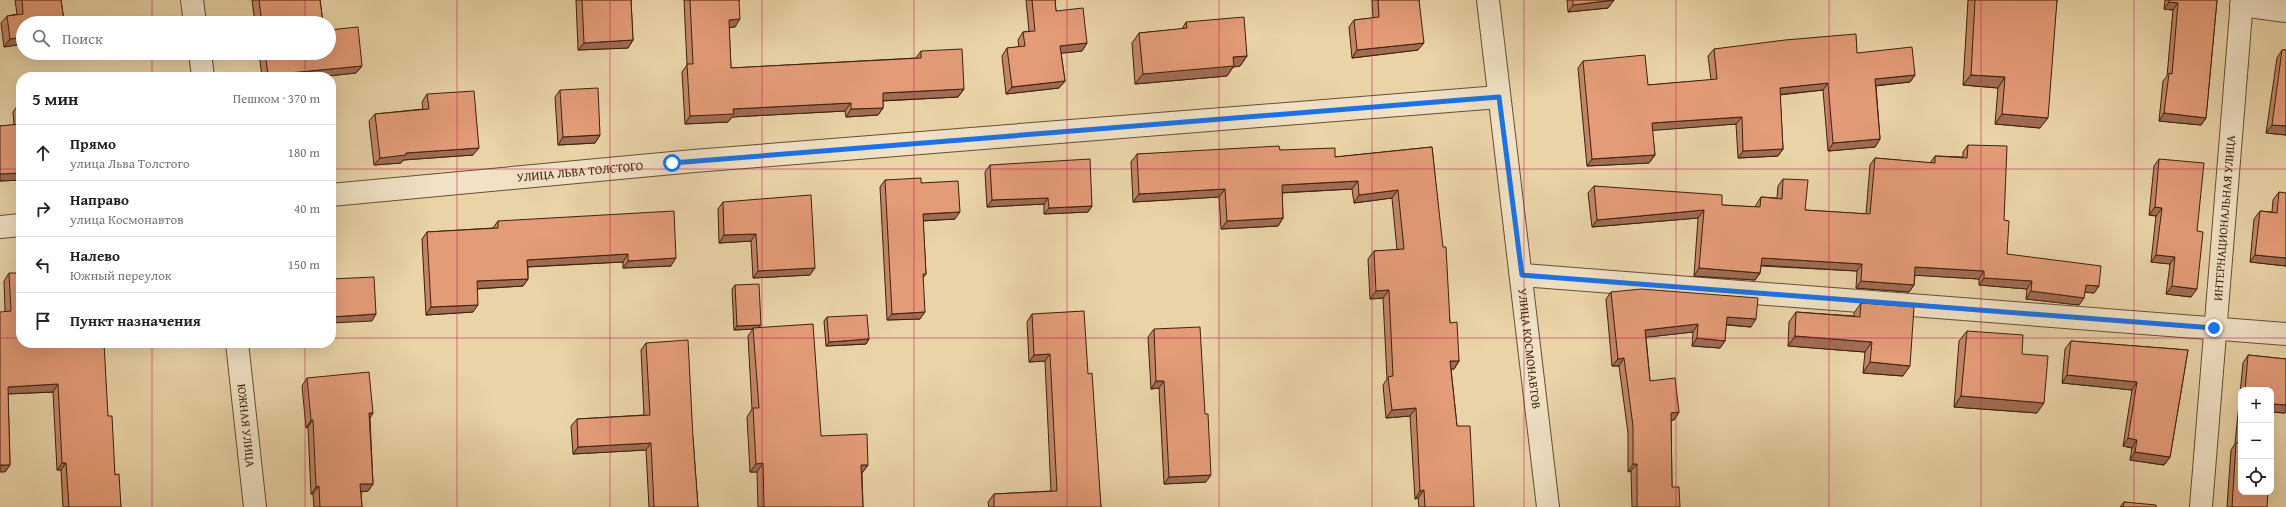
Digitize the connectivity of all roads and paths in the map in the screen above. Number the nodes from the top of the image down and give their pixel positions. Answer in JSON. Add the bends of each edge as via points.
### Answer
{"nodes":[{"id":1,"x":192,"y":0,"type":"edge"},
{"id":2,"x":1488,"y":0,"type":"edge"},
{"id":3,"x":2242,"y":3,"type":"edge"},
{"id":4,"x":2286,"y":11,"type":"edge"},
{"id":5,"x":194,"y":16,"type":"edge"},
{"id":6,"x":201,"y":60,"type":"edge"},
{"id":7,"x":202,"y":72,"type":"edge"},
{"id":8,"x":1499,"y":97,"type":"junction"},
{"id":9,"x":336,"y":195,"type":"edge"},
{"id":10,"x":16,"y":225,"type":"edge"},
{"id":11,"x":0,"y":227,"type":"edge"},
{"id":12,"x":1522,"y":275,"type":"junction"},
{"id":13,"x":2214,"y":328,"type":"junction"},
{"id":14,"x":2286,"y":334,"type":"edge"},
{"id":15,"x":239,"y":348,"type":"edge"},
{"id":16,"x":255,"y":507,"type":"edge"},
{"id":17,"x":1548,"y":507,"type":"edge"},
{"id":18,"x":2201,"y":507,"type":"edge"}],
"edges":[{"from":1,"to":5,"type":"street"},
{"from":2,"to":8,"type":"street","name":"УЛИЦА КОСМОНАВТОВ"},
{"from":3,"to":4,"type":"street"},
{"from":3,"to":13,"type":"street","name":"ИНТЕРНАЦИОНАЛЬНАЯ УЛИЦА"},
{"from":6,"to":7,"type":"street"},
{"from":8,"to":9,"type":"street","name":"УЛИЦА ЛЬВА ТОЛСТОГО","via":[[694,161]]},
{"from":8,"to":12,"type":"street","name":"УЛИЦА КОСМОНАВТОВ"},
{"from":10,"to":11,"type":"street"},
{"from":12,"to":13,"type":"street"},
{"from":12,"to":17,"type":"street","name":"УЛИЦА КОСМОНАВТОВ"},
{"from":13,"to":14,"type":"street"},
{"from":13,"to":18,"type":"street","name":"ИНТЕРНАЦИОНАЛЬНАЯ УЛИЦА"},
{"from":15,"to":16,"type":"street","name":"ЮЖНАЯ УЛИЦА"}]}
